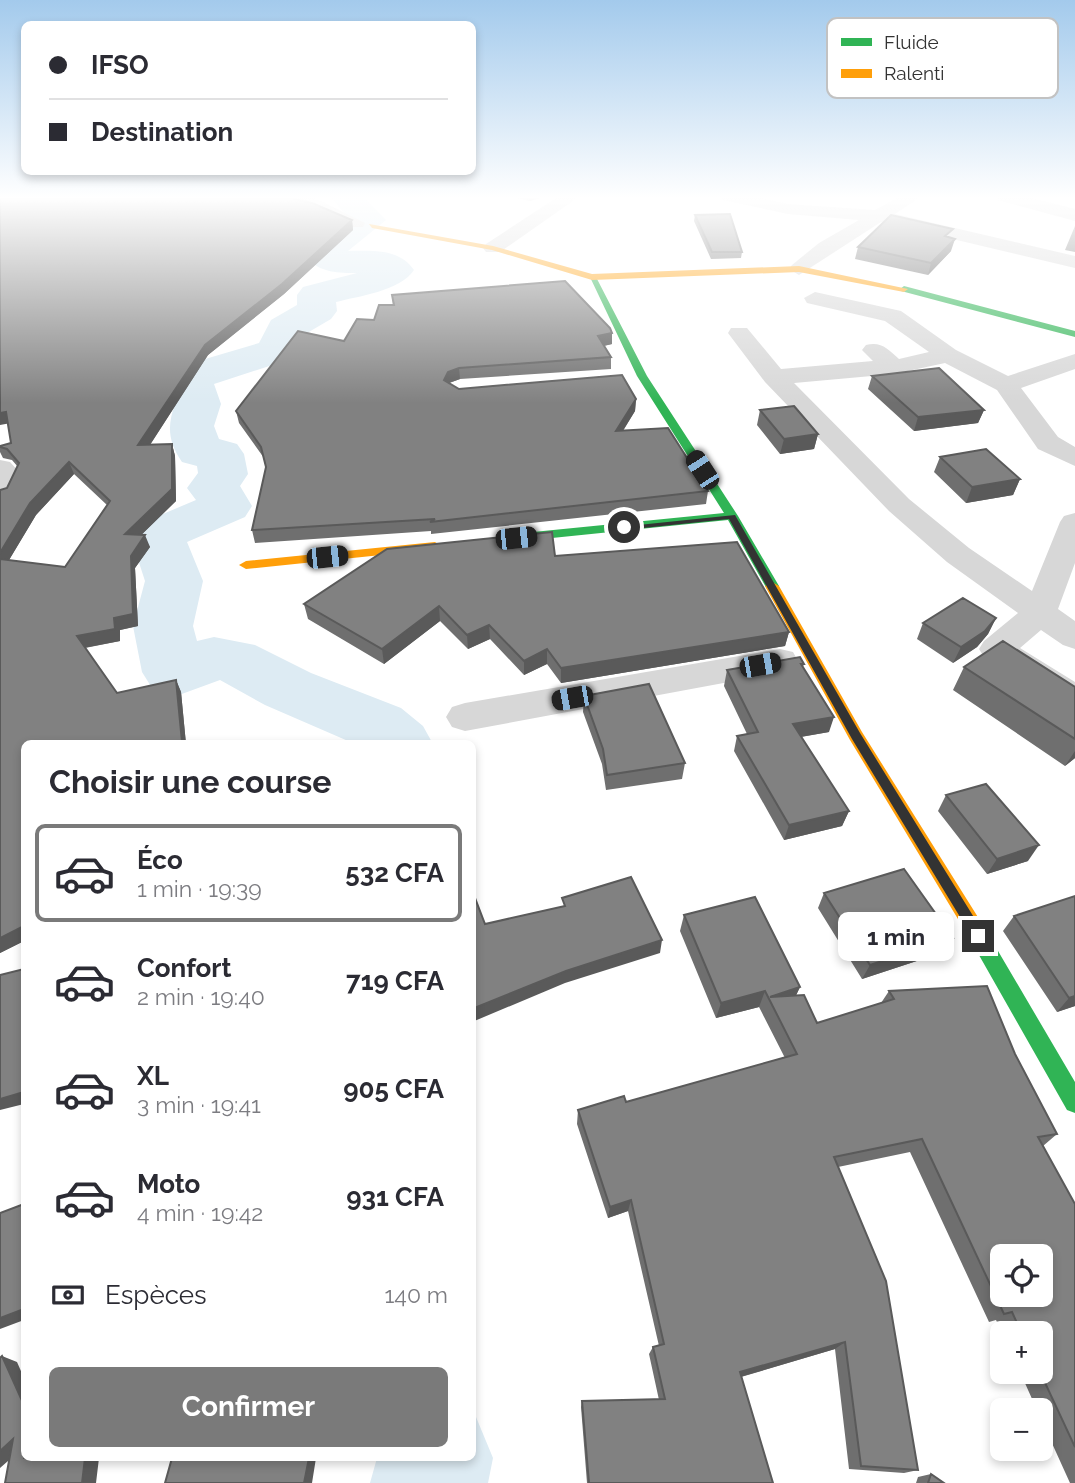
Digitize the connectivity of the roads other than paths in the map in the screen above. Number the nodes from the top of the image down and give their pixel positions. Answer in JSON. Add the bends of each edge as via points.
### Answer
{"nodes":[{"id":1,"x":547,"y":265,"type":"edge"},
{"id":2,"x":804,"y":265,"type":"edge"},
{"id":3,"x":799,"y":269,"type":"junction"},
{"id":4,"x":592,"y":277,"type":"junction"},
{"id":5,"x":815,"y":298,"type":"dead end"},
{"id":6,"x":739,"y":333,"type":"dead end"},
{"id":7,"x":1075,"y":334,"type":"edge"},
{"id":8,"x":874,"y":350,"type":"dead end"},
{"id":9,"x":948,"y":355,"type":"junction"},
{"id":10,"x":1075,"y":361,"type":"edge"},
{"id":11,"x":894,"y":367,"type":"junction"},
{"id":12,"x":642,"y":376,"type":"junction"},
{"id":13,"x":774,"y":377,"type":"junction"},
{"id":14,"x":616,"y":378,"type":"edge"},
{"id":15,"x":1006,"y":385,"type":"junction"},
{"id":16,"x":1075,"y":458,"type":"edge"},
{"id":17,"x":0,"y":468,"type":"edge"},
{"id":18,"x":0,"y":492,"type":"edge"},
{"id":19,"x":732,"y":516,"type":"junction"},
{"id":20,"x":1075,"y":522,"type":"edge"},
{"id":21,"x":482,"y":541,"type":"edge"},
{"id":22,"x":454,"y":544,"type":"edge"},
{"id":23,"x":246,"y":565,"type":"dead end"},
{"id":24,"x":1040,"y":613,"type":"junction"},
{"id":25,"x":1075,"y":637,"type":"edge"},
{"id":26,"x":813,"y":656,"type":"junction"},
{"id":27,"x":1075,"y":699,"type":"edge"},
{"id":28,"x":464,"y":717,"type":"dead end"},
{"id":29,"x":1075,"y":1102,"type":"edge"}],
"edges":[{"from":1,"to":4,"type":"street"},
{"from":2,"to":3,"type":"street"},
{"from":3,"to":4,"type":"street"},
{"from":3,"to":7,"type":"street","via":[[895,287]]},
{"from":4,"to":12,"type":"street"},
{"from":5,"to":9,"type":"street","via":[[893,316]]},
{"from":6,"to":13,"type":"street"},
{"from":8,"to":11,"type":"street"},
{"from":9,"to":11,"type":"street"},
{"from":9,"to":15,"type":"street"},
{"from":10,"to":15,"type":"street"},
{"from":11,"to":13,"type":"street"},
{"from":12,"to":14,"type":"street"},
{"from":12,"to":19,"type":"street"},
{"from":13,"to":24,"type":"street","via":[[899,505],[958,555]]},
{"from":15,"to":16,"type":"street","via":[[1048,443]]},
{"from":17,"to":18,"type":"street","via":[[8,475]]},
{"from":19,"to":21,"type":"street"},
{"from":19,"to":26,"type":"street"},
{"from":20,"to":24,"type":"street"},
{"from":22,"to":23,"type":"street"},
{"from":24,"to":25,"type":"street"},
{"from":24,"to":27,"type":"street","via":[[996,649]]},
{"from":26,"to":28,"type":"street"},
{"from":26,"to":29,"type":"street"}]}
